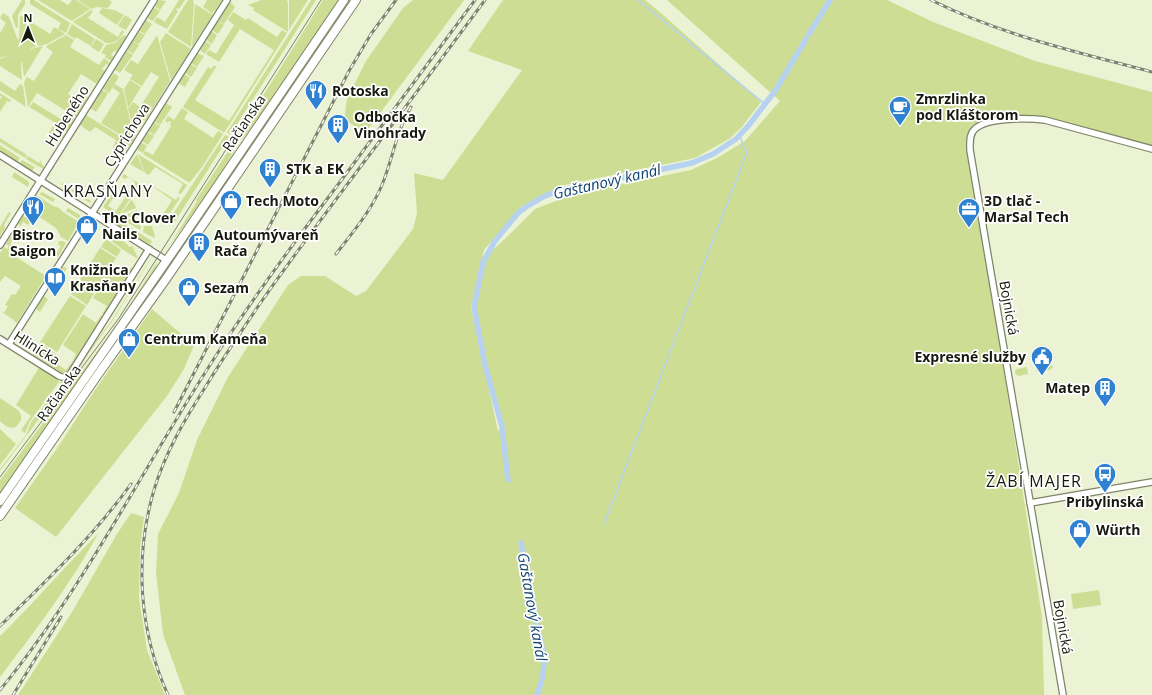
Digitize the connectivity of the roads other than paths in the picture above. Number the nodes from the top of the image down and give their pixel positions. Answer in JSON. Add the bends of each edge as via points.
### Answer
{"nodes":[{"id":1,"x":154,"y":0,"type":"edge"},
{"id":2,"x":226,"y":0,"type":"edge"},
{"id":3,"x":344,"y":0,"type":"edge"},
{"id":4,"x":356,"y":0,"type":"edge"},
{"id":5,"x":1152,"y":149,"type":"edge"},
{"id":6,"x":0,"y":155,"type":"edge"},
{"id":7,"x":40,"y":181,"type":"junction"},
{"id":8,"x":92,"y":213,"type":"junction"},
{"id":9,"x":0,"y":245,"type":"edge"},
{"id":10,"x":149,"y":249,"type":"junction"},
{"id":11,"x":182,"y":255,"type":"junction"},
{"id":12,"x":166,"y":260,"type":"junction"},
{"id":13,"x":166,"y":279,"type":"junction"},
{"id":14,"x":0,"y":339,"type":"edge"},
{"id":15,"x":9,"y":344,"type":"junction"},
{"id":16,"x":60,"y":377,"type":"joint"},
{"id":17,"x":1152,"y":482,"type":"edge"},
{"id":18,"x":0,"y":501,"type":"edge"},
{"id":19,"x":1030,"y":503,"type":"junction"},
{"id":20,"x":0,"y":516,"type":"edge"},
{"id":21,"x":1063,"y":695,"type":"edge"}],
"edges":[{"from":1,"to":7,"type":"street","name":"Hubeného"},
{"from":2,"to":8,"type":"street","name":"Cyprichova"},
{"from":3,"to":12,"type":"main road","name":"Račianska"},
{"from":4,"to":11,"type":"main road","name":"Račianska"},
{"from":5,"to":19,"type":"street","name":"Bojnická","via":[[1045,120],[1020,118],[981,125],[975,129],[971,137],[970,150]]},
{"from":6,"to":7,"type":"street"},
{"from":7,"to":8,"type":"street"},
{"from":7,"to":9,"type":"street","name":"Hubeného"},
{"from":8,"to":10,"type":"street"},
{"from":8,"to":15,"type":"street","name":"Cyprichova"},
{"from":10,"to":12,"type":"street"},
{"from":10,"to":16,"type":"street","name":"Račianska","via":[[71,373]]},
{"from":11,"to":12,"type":"main road"},
{"from":11,"to":13,"type":"main road","name":"Račianska"},
{"from":12,"to":13,"type":"main road"},
{"from":12,"to":18,"type":"main road","name":"Račianska"},
{"from":13,"to":20,"type":"main road","name":"Račianska"},
{"from":14,"to":15,"type":"street","name":"Hlinícka"},
{"from":15,"to":16,"type":"street","name":"Hlinícka"},
{"from":17,"to":19,"type":"street"},
{"from":19,"to":21,"type":"street","name":"Bojnická"}]}
